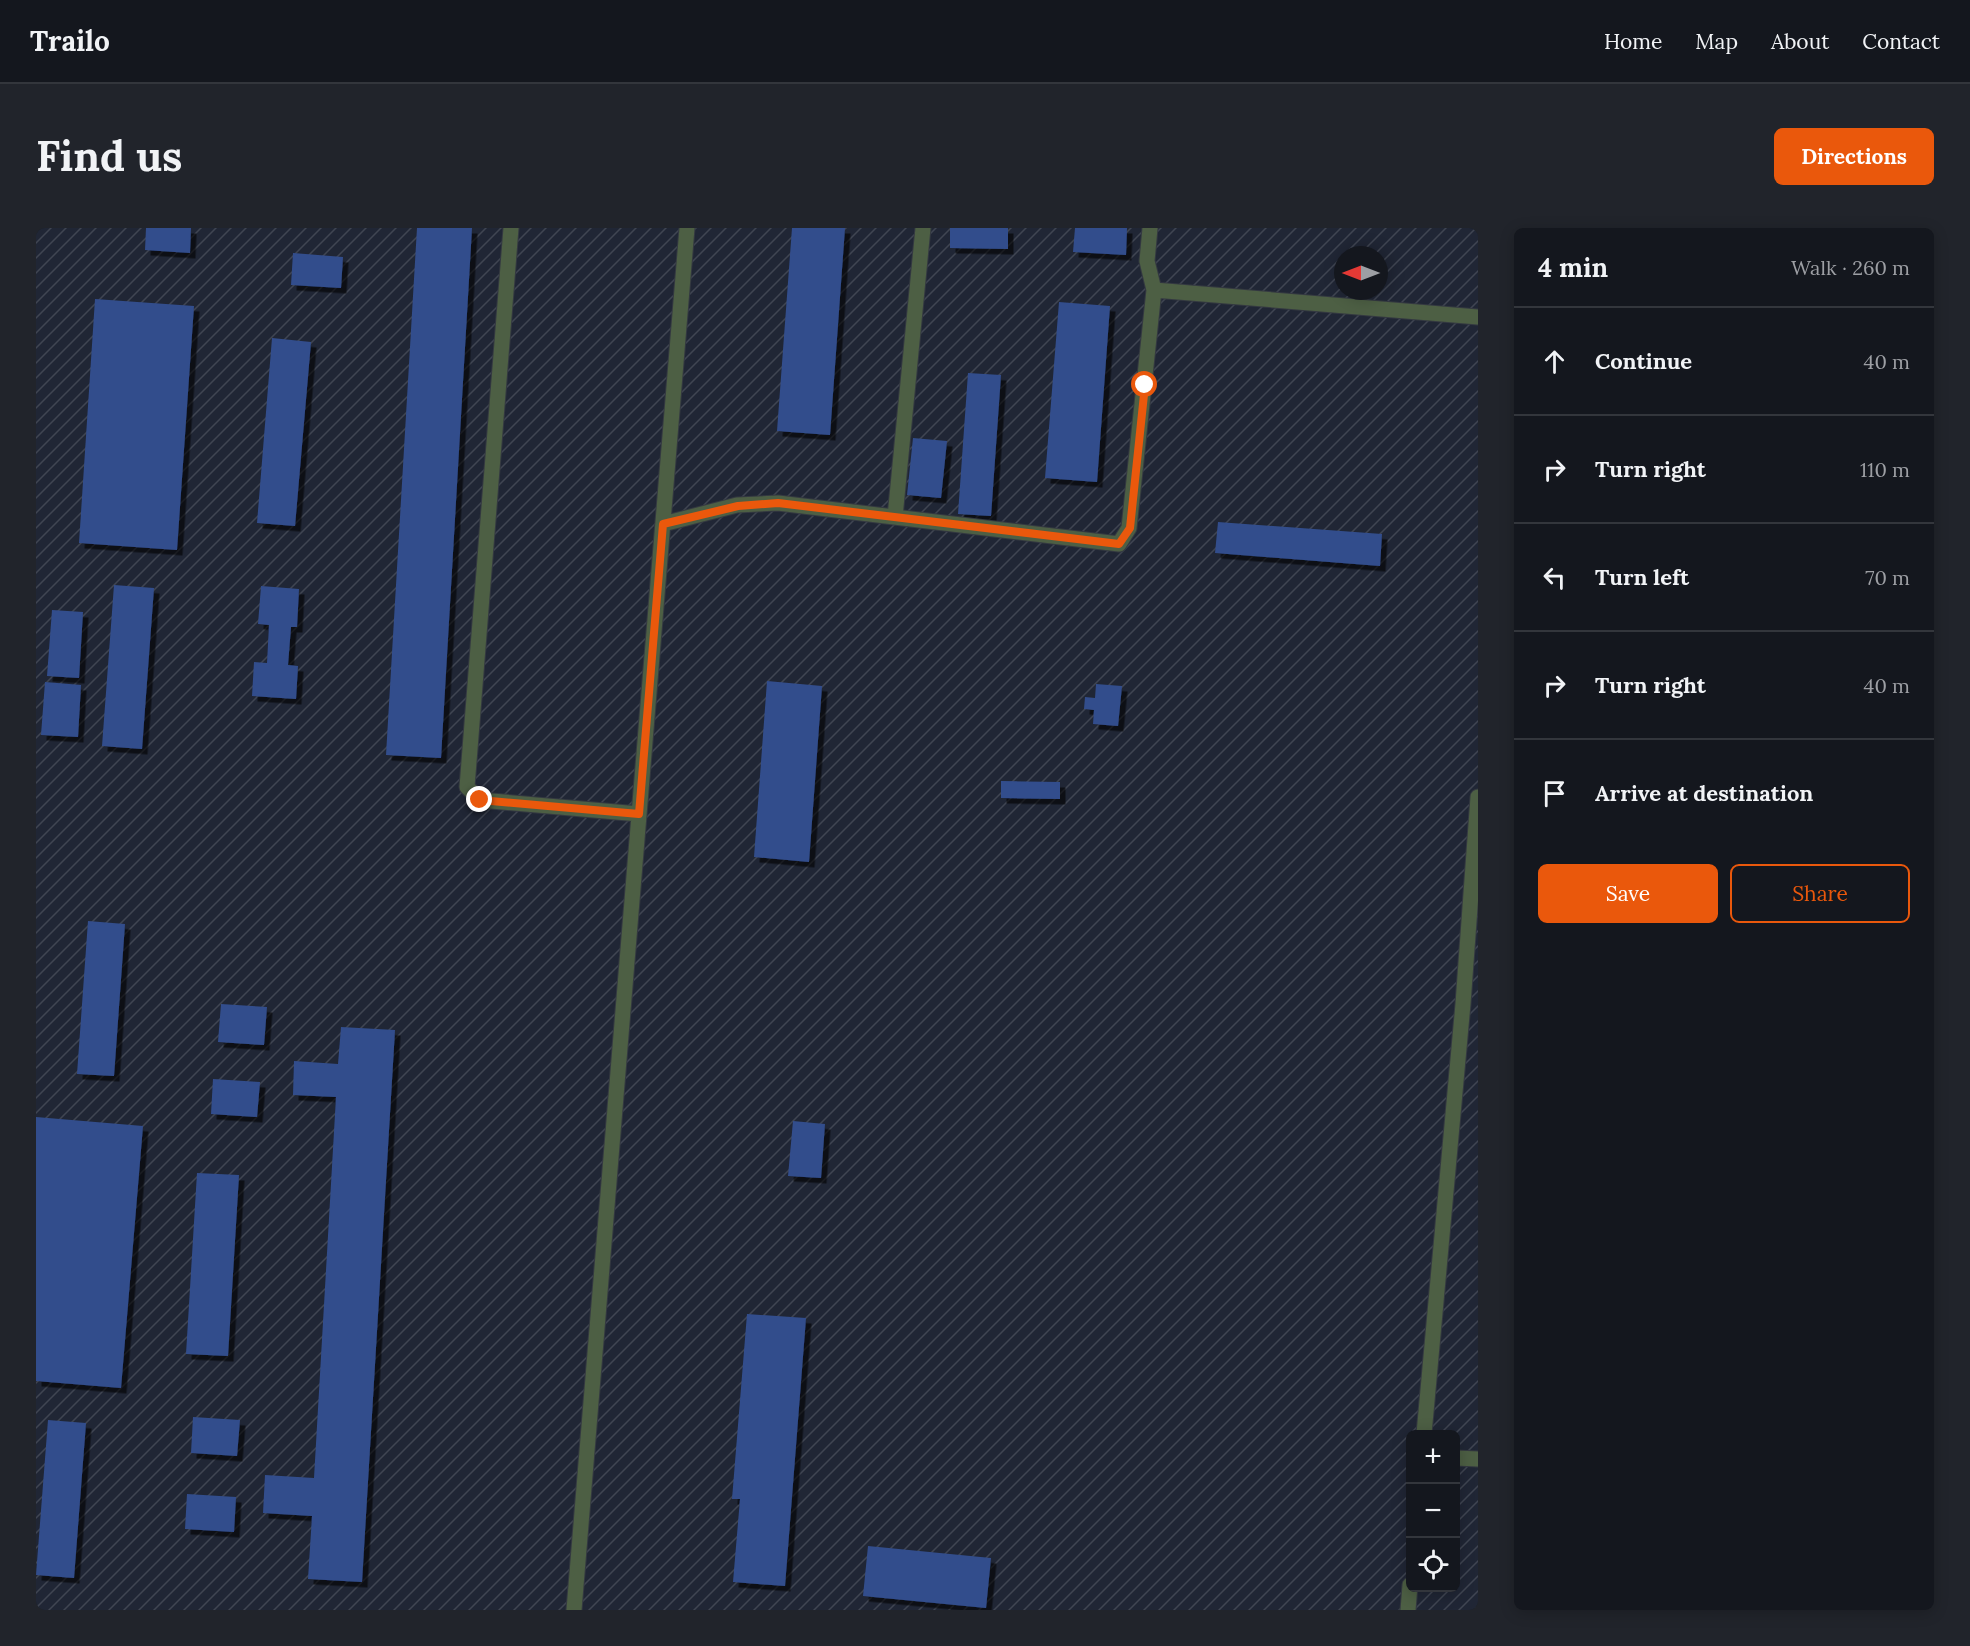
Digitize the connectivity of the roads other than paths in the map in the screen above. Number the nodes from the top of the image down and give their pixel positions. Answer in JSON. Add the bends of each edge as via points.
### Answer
{"nodes":[{"id":1,"x":511,"y":228,"type":"edge"},
{"id":2,"x":687,"y":228,"type":"edge"},
{"id":3,"x":922,"y":228,"type":"edge"},
{"id":4,"x":1150,"y":228,"type":"edge"},
{"id":5,"x":1154,"y":290,"type":"junction"},
{"id":6,"x":1478,"y":317,"type":"edge"},
{"id":7,"x":895,"y":517,"type":"junction"},
{"id":8,"x":663,"y":524,"type":"junction"},
{"id":9,"x":1478,"y":797,"type":"edge"},
{"id":10,"x":639,"y":814,"type":"junction"},
{"id":11,"x":1474,"y":909,"type":"edge"},
{"id":12,"x":1424,"y":1430,"type":"edge"},
{"id":13,"x":1460,"y":1458,"type":"edge"},
{"id":14,"x":1478,"y":1460,"type":"edge"},
{"id":15,"x":1409,"y":1592,"type":"edge"},
{"id":16,"x":574,"y":1610,"type":"edge"},
{"id":17,"x":1408,"y":1610,"type":"edge"}],
"edges":[{"from":1,"to":10,"type":"lane","via":[[467,787],[480,800]]},
{"from":2,"to":8,"type":"lane"},
{"from":3,"to":7,"type":"lane"},
{"from":4,"to":5,"type":"lane","via":[[1147,261]]},
{"from":5,"to":6,"type":"lane"},
{"from":5,"to":7,"type":"lane","via":[[1130,528],[1119,544]]},
{"from":7,"to":8,"type":"lane","via":[[778,503],[738,506]]},
{"from":8,"to":10,"type":"lane"},
{"from":9,"to":11,"type":"lane"},
{"from":10,"to":16,"type":"lane"},
{"from":11,"to":12,"type":"lane"},
{"from":13,"to":14,"type":"lane"},
{"from":15,"to":17,"type":"lane"}]}
